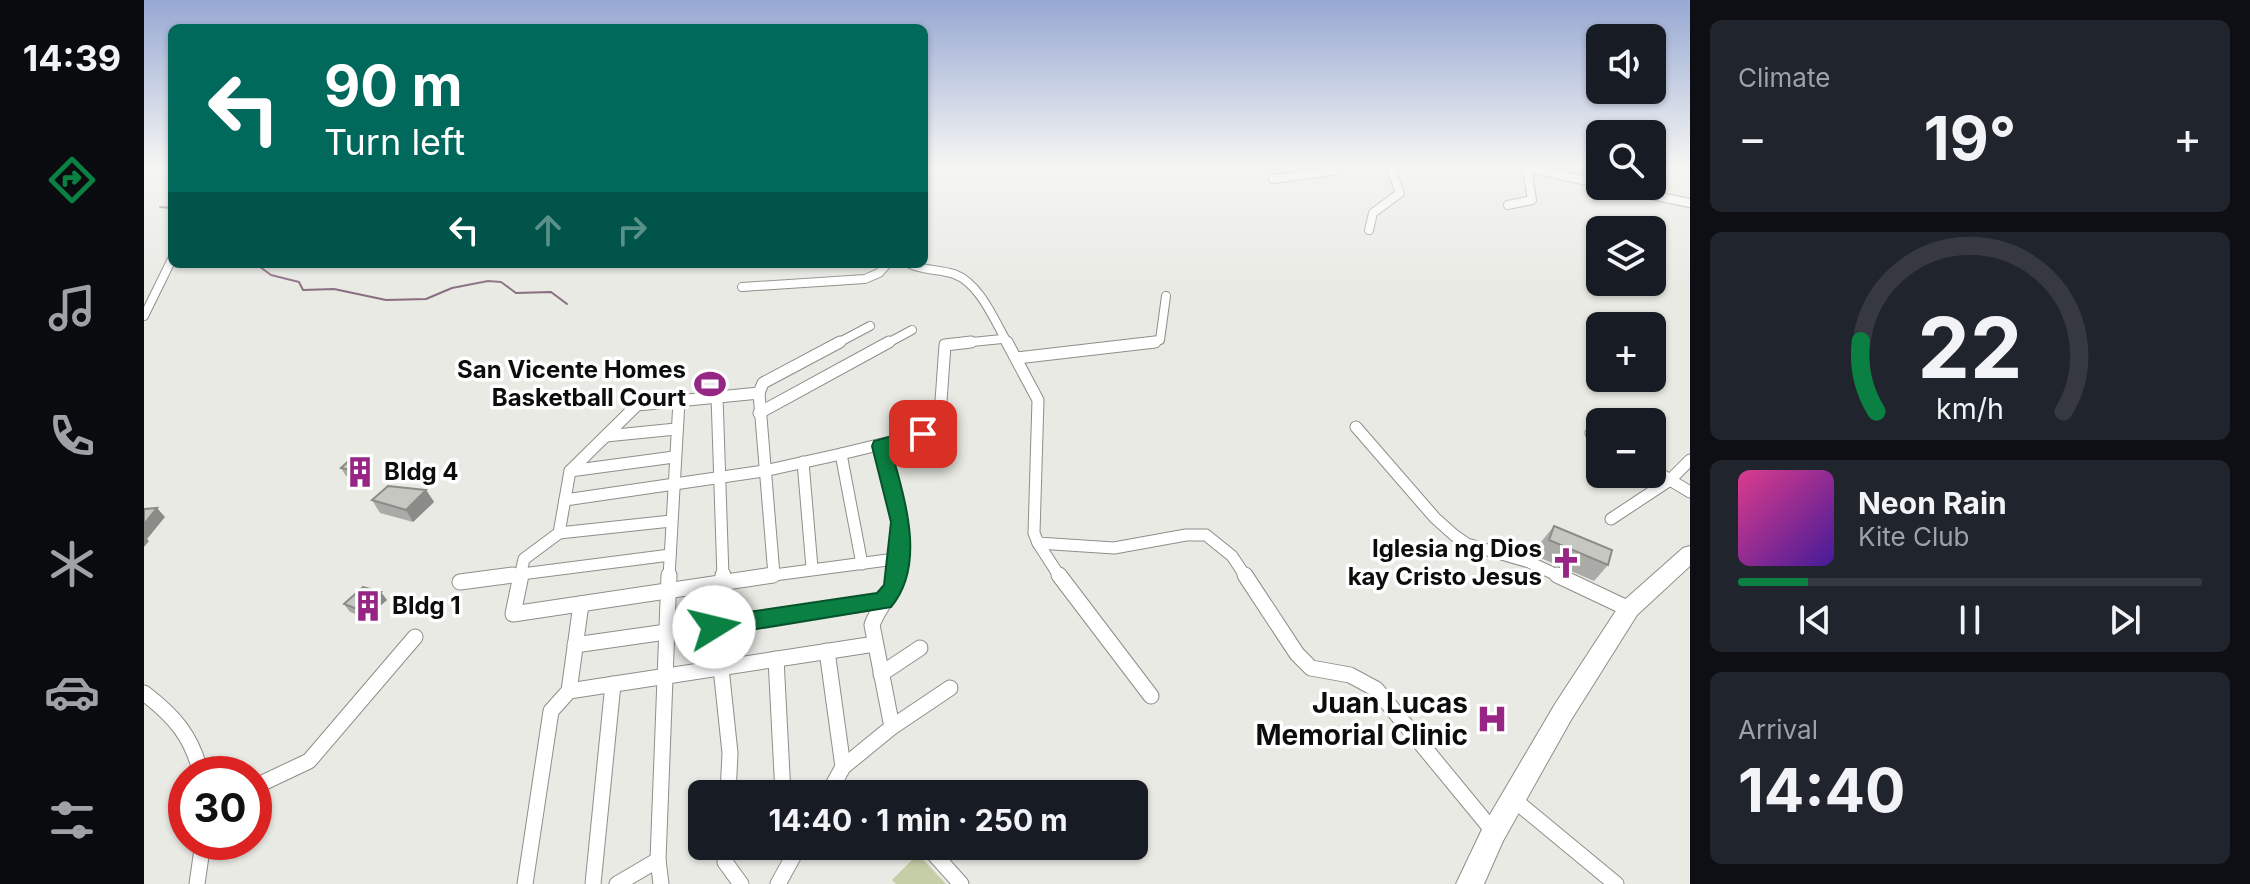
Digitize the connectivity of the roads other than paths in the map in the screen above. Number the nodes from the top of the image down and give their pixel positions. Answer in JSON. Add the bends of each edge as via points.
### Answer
{"nodes":[{"id":1,"x":1379,"y":208,"type":"edge"},
{"id":2,"x":1369,"y":230,"type":"dead end"},
{"id":3,"x":168,"y":267,"type":"edge"},
{"id":4,"x":883,"y":268,"type":"edge"},
{"id":5,"x":918,"y":268,"type":"edge"},
{"id":6,"x":742,"y":287,"type":"dead end"},
{"id":7,"x":1166,"y":296,"type":"dead end"},
{"id":8,"x":144,"y":316,"type":"edge"},
{"id":9,"x":870,"y":326,"type":"dead end"},
{"id":10,"x":912,"y":330,"type":"dead end"},
{"id":11,"x":852,"y":336,"type":"junction"},
{"id":12,"x":1002,"y":339,"type":"junction"},
{"id":13,"x":873,"y":351,"type":"junction"},
{"id":14,"x":1017,"y":358,"type":"junction"},
{"id":15,"x":759,"y":393,"type":"junction"},
{"id":16,"x":717,"y":396,"type":"junction"},
{"id":17,"x":679,"y":401,"type":"junction"},
{"id":18,"x":941,"y":401,"type":"dead end"},
{"id":19,"x":759,"y":413,"type":"junction"},
{"id":20,"x":1356,"y":427,"type":"dead end"},
{"id":21,"x":676,"y":429,"type":"junction"},
{"id":22,"x":923,"y":434,"type":"dead end"},
{"id":23,"x":606,"y":436,"type":"junction"},
{"id":24,"x":881,"y":446,"type":"junction"},
{"id":25,"x":841,"y":454,"type":"junction"},
{"id":26,"x":674,"y":457,"type":"junction"},
{"id":27,"x":1690,"y":460,"type":"edge"},
{"id":28,"x":803,"y":462,"type":"junction"},
{"id":29,"x":570,"y":471,"type":"junction"},
{"id":30,"x":764,"y":471,"type":"junction"},
{"id":31,"x":719,"y":478,"type":"junction"},
{"id":32,"x":1666,"y":478,"type":"edge"},
{"id":33,"x":1670,"y":480,"type":"junction"},
{"id":34,"x":674,"y":486,"type":"junction"},
{"id":35,"x":1690,"y":492,"type":"edge"},
{"id":36,"x":565,"y":500,"type":"junction"},
{"id":37,"x":1611,"y":519,"type":"dead end"},
{"id":38,"x":671,"y":521,"type":"junction"},
{"id":39,"x":559,"y":533,"type":"junction"},
{"id":40,"x":1038,"y":543,"type":"junction"},
{"id":41,"x":1690,"y":554,"type":"edge"},
{"id":42,"x":670,"y":555,"type":"junction"},
{"id":43,"x":895,"y":559,"type":"junction"},
{"id":44,"x":862,"y":564,"type":"junction"},
{"id":45,"x":812,"y":568,"type":"junction"},
{"id":46,"x":521,"y":573,"type":"junction"},
{"id":47,"x":774,"y":577,"type":"junction"},
{"id":48,"x":460,"y":582,"type":"dead end"},
{"id":49,"x":723,"y":583,"type":"junction"},
{"id":50,"x":669,"y":593,"type":"junction"},
{"id":51,"x":883,"y":601,"type":"junction"},
{"id":52,"x":581,"y":604,"type":"junction"},
{"id":53,"x":1629,"y":609,"type":"junction"},
{"id":54,"x":668,"y":634,"type":"junction"},
{"id":55,"x":415,"y":637,"type":"dead end"},
{"id":56,"x":875,"y":644,"type":"junction"},
{"id":57,"x":575,"y":645,"type":"junction"},
{"id":58,"x":920,"y":648,"type":"dead end"},
{"id":59,"x":827,"y":651,"type":"junction"},
{"id":60,"x":776,"y":659,"type":"junction"},
{"id":61,"x":721,"y":668,"type":"junction"},
{"id":62,"x":881,"y":674,"type":"junction"},
{"id":63,"x":666,"y":677,"type":"junction"},
{"id":64,"x":613,"y":684,"type":"junction"},
{"id":65,"x":950,"y":688,"type":"dead end"},
{"id":66,"x":569,"y":691,"type":"junction"},
{"id":67,"x":144,"y":693,"type":"edge"},
{"id":68,"x":1151,"y":696,"type":"dead end"},
{"id":69,"x":892,"y":727,"type":"junction"},
{"id":70,"x":198,"y":756,"type":"edge"},
{"id":71,"x":843,"y":767,"type":"junction"},
{"id":72,"x":272,"y":778,"type":"edge"},
{"id":73,"x":729,"y":780,"type":"edge"},
{"id":74,"x":782,"y":780,"type":"edge"},
{"id":75,"x":836,"y":780,"type":"edge"},
{"id":76,"x":1513,"y":799,"type":"junction"},
{"id":77,"x":1494,"y":832,"type":"junction"},
{"id":78,"x":200,"y":860,"type":"edge"},
{"id":79,"x":658,"y":860,"type":"junction"},
{"id":80,"x":725,"y":860,"type":"edge"},
{"id":81,"x":791,"y":860,"type":"edge"},
{"id":82,"x":940,"y":860,"type":"edge"},
{"id":83,"x":197,"y":884,"type":"edge"},
{"id":84,"x":525,"y":884,"type":"edge"},
{"id":85,"x":593,"y":884,"type":"edge"},
{"id":86,"x":617,"y":884,"type":"edge"},
{"id":87,"x":661,"y":884,"type":"edge"},
{"id":88,"x":741,"y":884,"type":"edge"},
{"id":89,"x":778,"y":884,"type":"edge"},
{"id":90,"x":961,"y":884,"type":"edge"},
{"id":91,"x":1470,"y":884,"type":"edge"},
{"id":92,"x":1616,"y":884,"type":"edge"}],
"edges":[{"from":1,"to":2,"type":"street"},
{"from":3,"to":8,"type":"street"},
{"from":4,"to":6,"type":"street","via":[[865,279]]},
{"from":5,"to":12,"type":"street","via":[[970,283]]},
{"from":7,"to":14,"type":"street","via":[[1157,342]]},
{"from":9,"to":11,"type":"street"},
{"from":10,"to":13,"type":"street"},
{"from":11,"to":13,"type":"street"},
{"from":11,"to":15,"type":"street","via":[[763,383]]},
{"from":12,"to":14,"type":"street"},
{"from":12,"to":18,"type":"street","via":[[945,345]]},
{"from":13,"to":19,"type":"street"},
{"from":14,"to":40,"type":"street","via":[[1040,412],[1034,533]]},
{"from":15,"to":16,"type":"street"},
{"from":15,"to":19,"type":"street"},
{"from":16,"to":17,"type":"street"},
{"from":16,"to":31,"type":"street"},
{"from":17,"to":21,"type":"street"},
{"from":17,"to":23,"type":"street","via":[[637,405]]},
{"from":19,"to":30,"type":"street"},
{"from":20,"to":53,"type":"street","via":[[1435,518],[1467,544],[1529,562]]},
{"from":21,"to":23,"type":"street"},
{"from":21,"to":26,"type":"street"},
{"from":22,"to":24,"type":"street"},
{"from":23,"to":29,"type":"street"},
{"from":24,"to":25,"type":"street"},
{"from":24,"to":43,"type":"street","via":[[901,522]]},
{"from":25,"to":28,"type":"street"},
{"from":25,"to":44,"type":"street"},
{"from":26,"to":29,"type":"street"},
{"from":26,"to":34,"type":"street"},
{"from":27,"to":33,"type":"street"},
{"from":28,"to":30,"type":"street"},
{"from":28,"to":45,"type":"street"},
{"from":29,"to":36,"type":"street"},
{"from":30,"to":31,"type":"street"},
{"from":30,"to":47,"type":"street"},
{"from":31,"to":34,"type":"street"},
{"from":31,"to":49,"type":"street"},
{"from":32,"to":33,"type":"street"},
{"from":33,"to":35,"type":"street"},
{"from":33,"to":37,"type":"street"},
{"from":34,"to":36,"type":"street"},
{"from":34,"to":38,"type":"street"},
{"from":36,"to":39,"type":"street"},
{"from":38,"to":39,"type":"street"},
{"from":38,"to":42,"type":"street"},
{"from":39,"to":46,"type":"street","via":[[524,559]]},
{"from":40,"to":68,"type":"street"},
{"from":40,"to":77,"type":"street","via":[[1114,548],[1206,535],[1232,556],[1297,654],[1311,668],[1350,675],[1376,689]]},
{"from":41,"to":53,"type":"main road"},
{"from":42,"to":46,"type":"street"},
{"from":42,"to":50,"type":"street"},
{"from":43,"to":44,"type":"street"},
{"from":43,"to":51,"type":"street","via":[[894,588]]},
{"from":44,"to":45,"type":"street"},
{"from":45,"to":47,"type":"street"},
{"from":46,"to":48,"type":"street"},
{"from":46,"to":52,"type":"street","via":[[513,614]]},
{"from":47,"to":49,"type":"street"},
{"from":49,"to":50,"type":"street"},
{"from":50,"to":52,"type":"street"},
{"from":50,"to":54,"type":"street"},
{"from":51,"to":54,"type":"street"},
{"from":51,"to":56,"type":"street","via":[[872,625]]},
{"from":52,"to":57,"type":"street"},
{"from":53,"to":76,"type":"main road"},
{"from":54,"to":57,"type":"street"},
{"from":54,"to":63,"type":"street"},
{"from":55,"to":72,"type":"street","via":[[309,761]]},
{"from":56,"to":59,"type":"street"},
{"from":56,"to":62,"type":"street"},
{"from":57,"to":66,"type":"street"},
{"from":58,"to":62,"type":"street"},
{"from":59,"to":60,"type":"street"},
{"from":59,"to":71,"type":"street"},
{"from":60,"to":61,"type":"street"},
{"from":60,"to":74,"type":"street"},
{"from":61,"to":63,"type":"street"},
{"from":61,"to":73,"type":"street"},
{"from":62,"to":69,"type":"street"},
{"from":63,"to":64,"type":"street"},
{"from":63,"to":79,"type":"street"},
{"from":64,"to":66,"type":"street"},
{"from":64,"to":85,"type":"street"},
{"from":65,"to":69,"type":"street"},
{"from":66,"to":84,"type":"street","via":[[551,711]]},
{"from":67,"to":70,"type":"street","via":[[180,720]]},
{"from":69,"to":71,"type":"street"},
{"from":71,"to":75,"type":"street"},
{"from":76,"to":77,"type":"main road"},
{"from":76,"to":92,"type":"street"},
{"from":77,"to":91,"type":"main road"},
{"from":78,"to":83,"type":"street"},
{"from":79,"to":86,"type":"street"},
{"from":79,"to":87,"type":"street"},
{"from":80,"to":88,"type":"street"},
{"from":81,"to":89,"type":"street"},
{"from":82,"to":90,"type":"street"}]}
